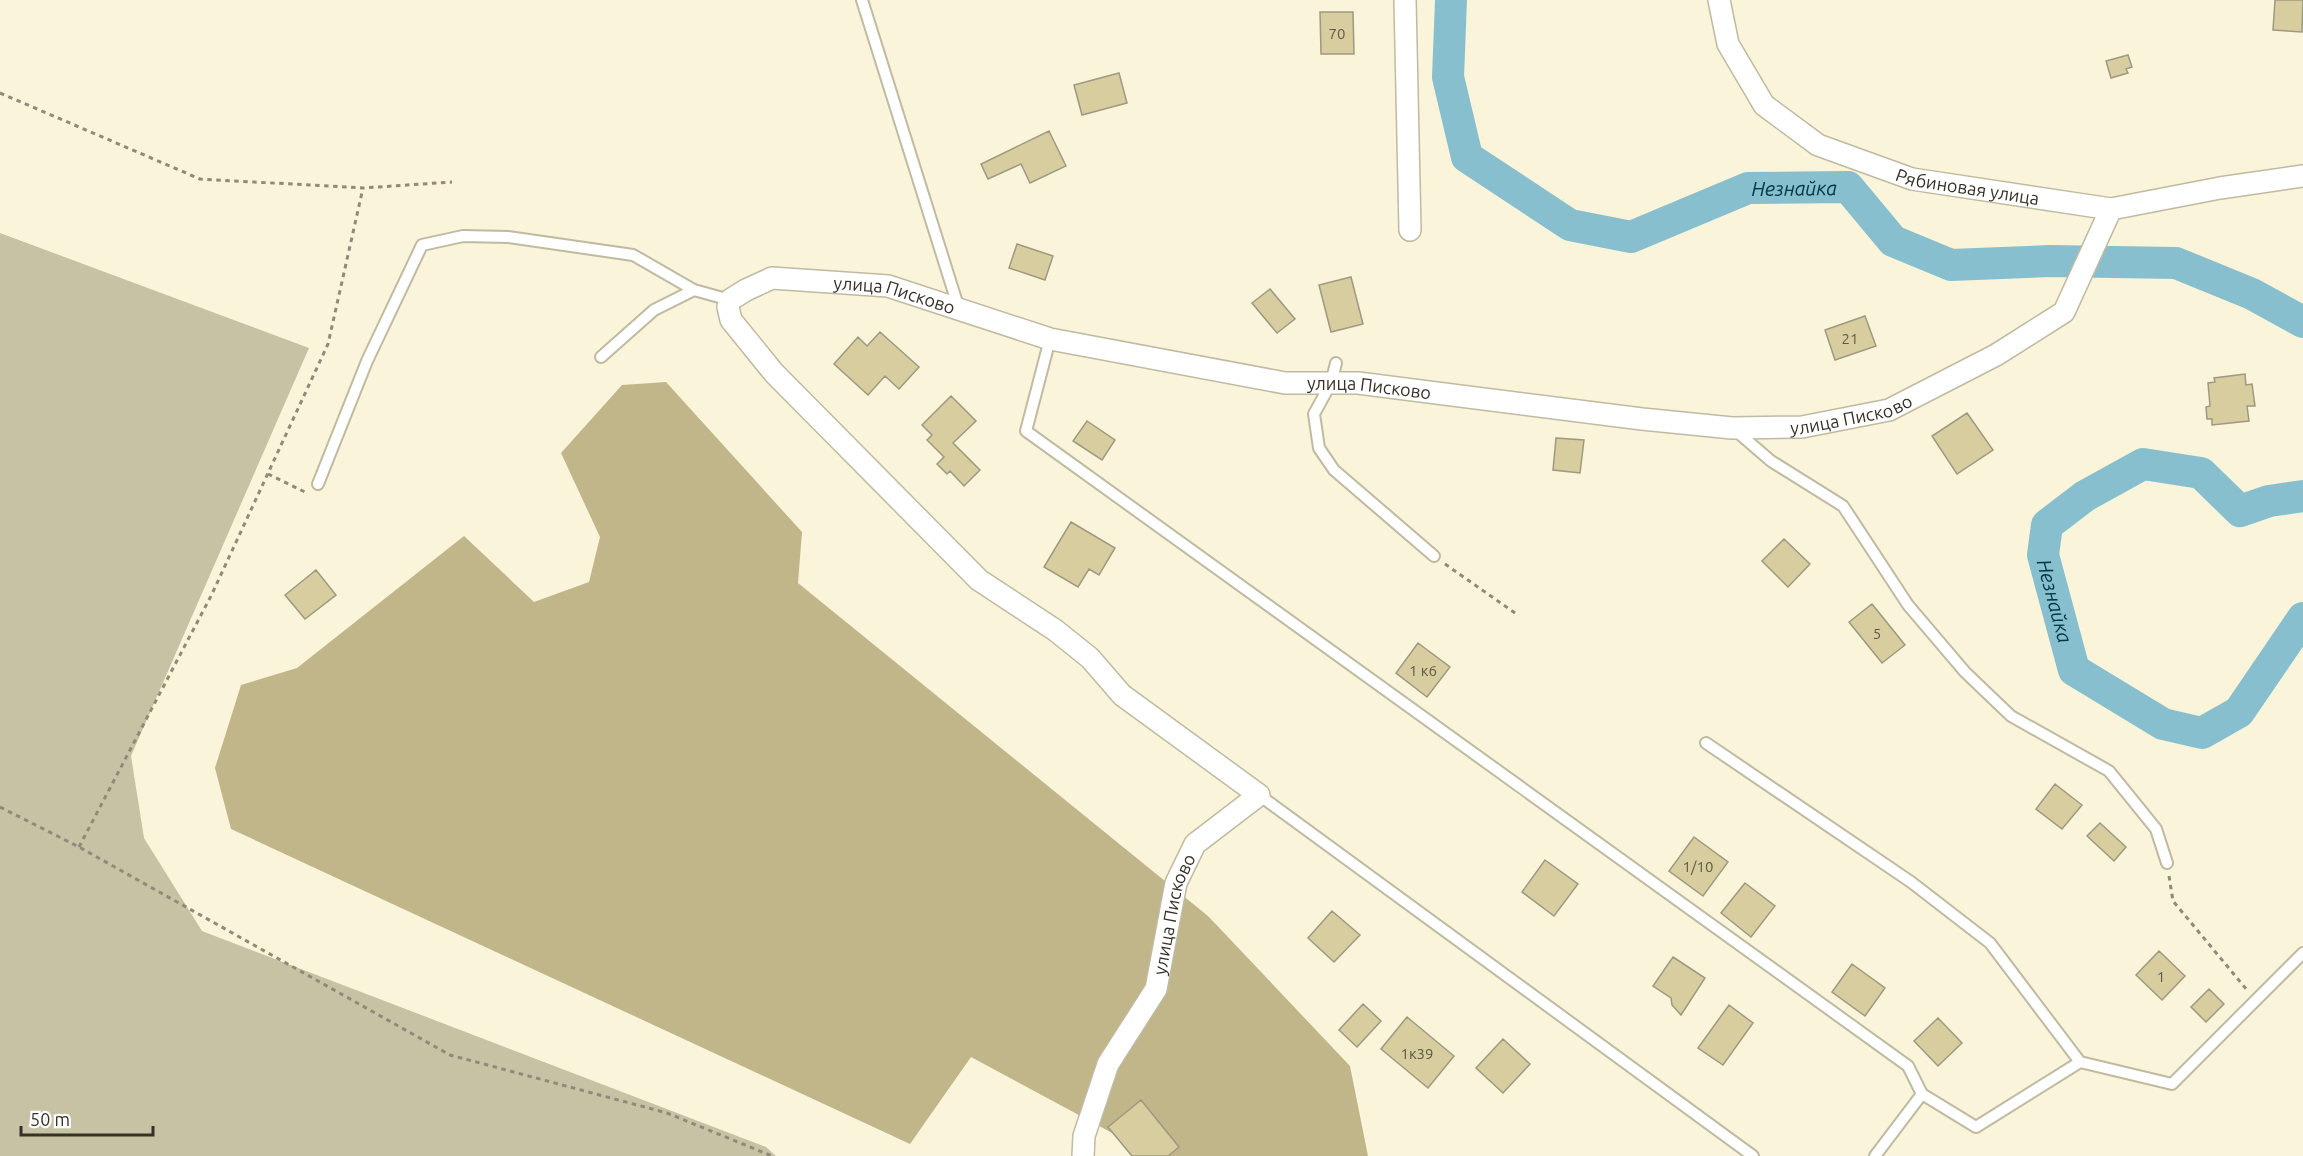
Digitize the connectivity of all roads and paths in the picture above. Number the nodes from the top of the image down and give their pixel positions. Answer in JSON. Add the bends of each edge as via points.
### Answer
{"nodes":[{"id":1,"x":862,"y":0,"type":"edge"},
{"id":2,"x":1406,"y":0,"type":"edge"},
{"id":3,"x":1719,"y":0,"type":"edge"},
{"id":4,"x":0,"y":93,"type":"edge"},
{"id":5,"x":2303,"y":176,"type":"edge"},
{"id":6,"x":452,"y":182,"type":"dead end"},
{"id":7,"x":363,"y":188,"type":"junction"},
{"id":8,"x":2111,"y":209,"type":"junction"},
{"id":9,"x":1410,"y":230,"type":"dead end"},
{"id":10,"x":694,"y":290,"type":"junction"},
{"id":11,"x":730,"y":300,"type":"junction"},
{"id":12,"x":960,"y":311,"type":"junction"},
{"id":13,"x":1050,"y":339,"type":"junction"},
{"id":14,"x":601,"y":357,"type":"dead end"},
{"id":15,"x":1334,"y":373,"type":"junction"},
{"id":16,"x":1732,"y":428,"type":"junction"},
{"id":17,"x":268,"y":474,"type":"junction"},
{"id":18,"x":318,"y":484,"type":"joint"},
{"id":19,"x":1434,"y":556,"type":"joint"},
{"id":20,"x":1515,"y":613,"type":"dead end"},
{"id":21,"x":1706,"y":743,"type":"dead end"},
{"id":22,"x":1259,"y":795,"type":"junction"},
{"id":23,"x":0,"y":807,"type":"edge"},
{"id":24,"x":79,"y":847,"type":"junction"},
{"id":25,"x":2167,"y":863,"type":"joint"},
{"id":26,"x":2303,"y":953,"type":"edge"},
{"id":27,"x":2256,"y":1000,"type":"junction"},
{"id":28,"x":2080,"y":1062,"type":"junction"},
{"id":29,"x":1922,"y":1094,"type":"junction"},
{"id":30,"x":772,"y":1156,"type":"edge"},
{"id":31,"x":1083,"y":1156,"type":"edge"},
{"id":32,"x":1754,"y":1156,"type":"edge"},
{"id":33,"x":1875,"y":1156,"type":"edge"}],
"edges":[{"from":1,"to":12,"type":"lane"},
{"from":2,"to":9,"type":"street"},
{"from":3,"to":8,"type":"street","name":"Рябиновая улица","via":[[1728,44],[1764,105],[1818,145],[1912,179]]},
{"from":4,"to":7,"type":"path","via":[[201,179]]},
{"from":5,"to":8,"type":"street","name":"Рябиновая улица"},
{"from":6,"to":7,"type":"path"},
{"from":7,"to":17,"type":"path","via":[[328,344]]},
{"from":8,"to":16,"type":"street","name":"улица Писково","via":[[2064,312],[1996,355],[1889,410],[1802,428]]},
{"from":10,"to":11,"type":"lane"},
{"from":10,"to":14,"type":"lane","via":[[654,310]]},
{"from":10,"to":18,"type":"lane","via":[[633,255],[508,237],[463,237],[422,245],[367,361]]},
{"from":11,"to":12,"type":"street","name":"улица Писково","via":[[772,278],[888,286]]},
{"from":11,"to":22,"type":"street","via":[[731,320],[774,373],[979,580],[1055,630],[1090,658],[1122,695]]},
{"from":12,"to":13,"type":"street","name":"улица Писково"},
{"from":13,"to":15,"type":"street","name":"улица Писково","via":[[1285,383]]},
{"from":13,"to":29,"type":"lane","via":[[1026,431],[1908,1066]]},
{"from":15,"to":16,"type":"street","name":"улица Писково","via":[[1358,382],[1527,406]]},
{"from":15,"to":19,"type":"lane","via":[[1314,414],[1319,448],[1334,470]]},
{"from":16,"to":25,"type":"lane","via":[[1771,461],[1843,506],[1908,605],[1965,672],[2010,716],[2109,771],[2156,829]]},
{"from":17,"to":18,"type":"path","via":[[309,494]]},
{"from":17,"to":24,"type":"path","via":[[211,596]]},
{"from":19,"to":20,"type":"path"},
{"from":21,"to":28,"type":"lane","via":[[1911,882],[1990,943]]},
{"from":22,"to":31,"type":"street","name":"улица Писково","via":[[1195,844],[1176,883],[1156,989],[1108,1064],[1084,1136]]},
{"from":22,"to":32,"type":"lane"},
{"from":23,"to":24,"type":"path"},
{"from":24,"to":30,"type":"path","via":[[450,1055],[668,1113]]},
{"from":25,"to":27,"type":"path","via":[[2173,902]]},
{"from":26,"to":27,"type":"lane"},
{"from":27,"to":28,"type":"lane","via":[[2172,1084]]},
{"from":28,"to":29,"type":"lane","via":[[1976,1127]]},
{"from":29,"to":33,"type":"lane"}]}
